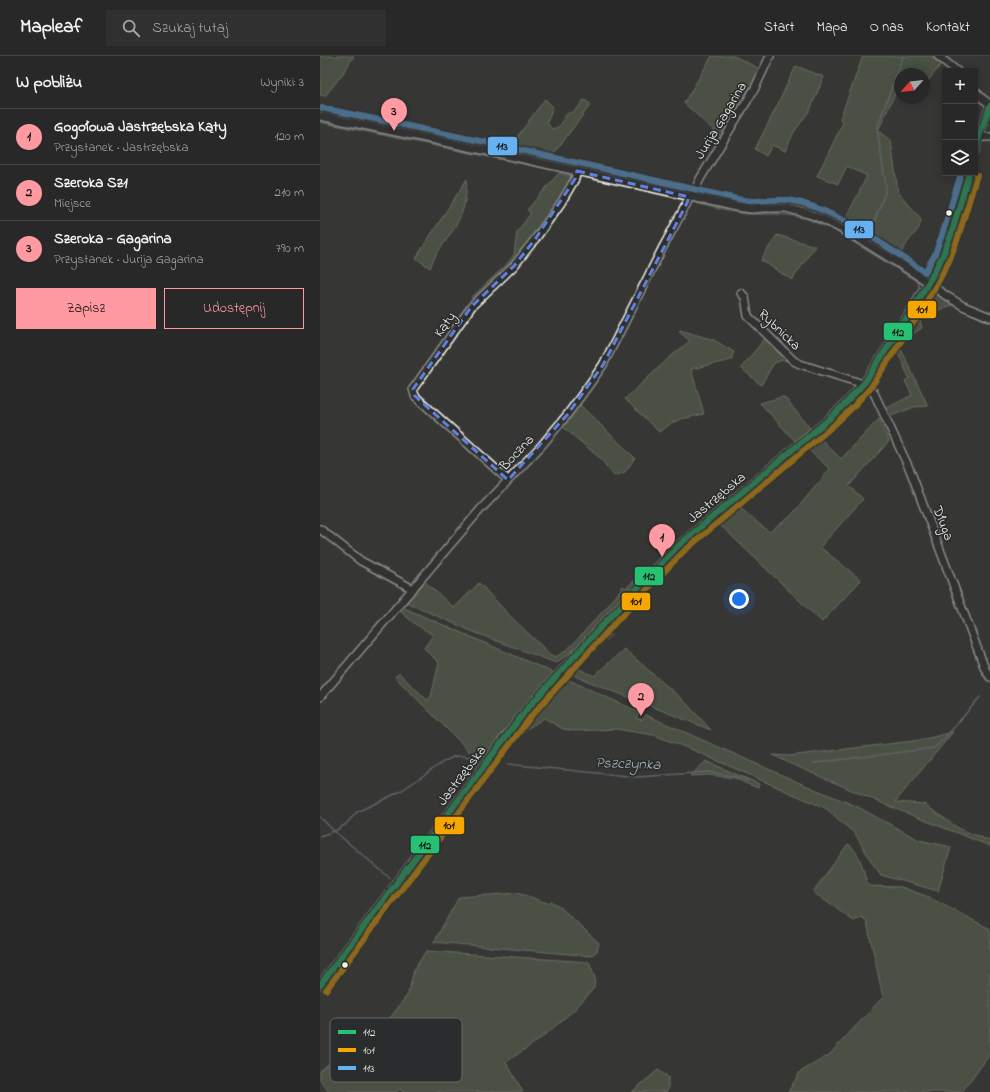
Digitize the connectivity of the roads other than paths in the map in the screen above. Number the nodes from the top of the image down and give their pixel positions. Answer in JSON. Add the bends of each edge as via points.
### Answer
{"nodes":[{"id":1,"x":770,"y":56,"type":"edge"},
{"id":2,"x":938,"y":56,"type":"edge"},
{"id":3,"x":953,"y":68,"type":"edge"},
{"id":4,"x":978,"y":94,"type":"edge"},
{"id":5,"x":990,"y":105,"type":"edge"},
{"id":6,"x":320,"y":116,"type":"edge"},
{"id":7,"x":979,"y":137,"type":"junction"},
{"id":8,"x":990,"y":137,"type":"edge"},
{"id":9,"x":978,"y":140,"type":"edge"},
{"id":10,"x":577,"y":171,"type":"junction"},
{"id":11,"x":968,"y":176,"type":"edge"},
{"id":12,"x":691,"y":197,"type":"junction"},
{"id":13,"x":928,"y":283,"type":"junction"},
{"id":14,"x":742,"y":293,"type":"dead end"},
{"id":15,"x":989,"y":315,"type":"edge"},
{"id":16,"x":864,"y":384,"type":"junction"},
{"id":17,"x":508,"y":480,"type":"junction"},
{"id":18,"x":320,"y":529,"type":"edge"},
{"id":19,"x":413,"y":589,"type":"junction"},
{"id":20,"x":990,"y":677,"type":"edge"},
{"id":21,"x":320,"y":697,"type":"edge"},
{"id":22,"x":320,"y":986,"type":"edge"}],
"edges":[{"from":1,"to":12,"type":"street","name":"Jurija Gagarina","via":[[755,88]]},
{"from":2,"to":3,"type":"street"},
{"from":4,"to":5,"type":"street"},
{"from":5,"to":7,"type":"street"},
{"from":6,"to":10,"type":"street"},
{"from":7,"to":8,"type":"street"},
{"from":7,"to":9,"type":"street"},
{"from":10,"to":12,"type":"street"},
{"from":10,"to":17,"type":"street","name":"Kąty","via":[[575,180],[561,203],[536,238],[502,280],[472,306],[413,389],[418,399]]},
{"from":11,"to":13,"type":"street","via":[[951,235]]},
{"from":12,"to":13,"type":"street","via":[[744,208],[786,208],[822,218]]},
{"from":12,"to":17,"type":"street","name":"Boczna","via":[[603,364],[562,421]]},
{"from":13,"to":15,"type":"street","via":[[962,306]]},
{"from":13,"to":16,"type":"street"},
{"from":14,"to":16,"type":"street","name":"Rybnicka","via":[[748,316],[794,361]]},
{"from":16,"to":20,"type":"street","name":"Długa","via":[[870,386],[874,393],[910,470]]},
{"from":16,"to":22,"type":"street","name":"Jastrzębska","via":[[829,420],[678,546],[554,678],[520,716]]},
{"from":17,"to":19,"type":"street","name":"Boczna"},
{"from":18,"to":19,"type":"street","via":[[361,561]]},
{"from":19,"to":21,"type":"street","name":"Boczna"}]}
